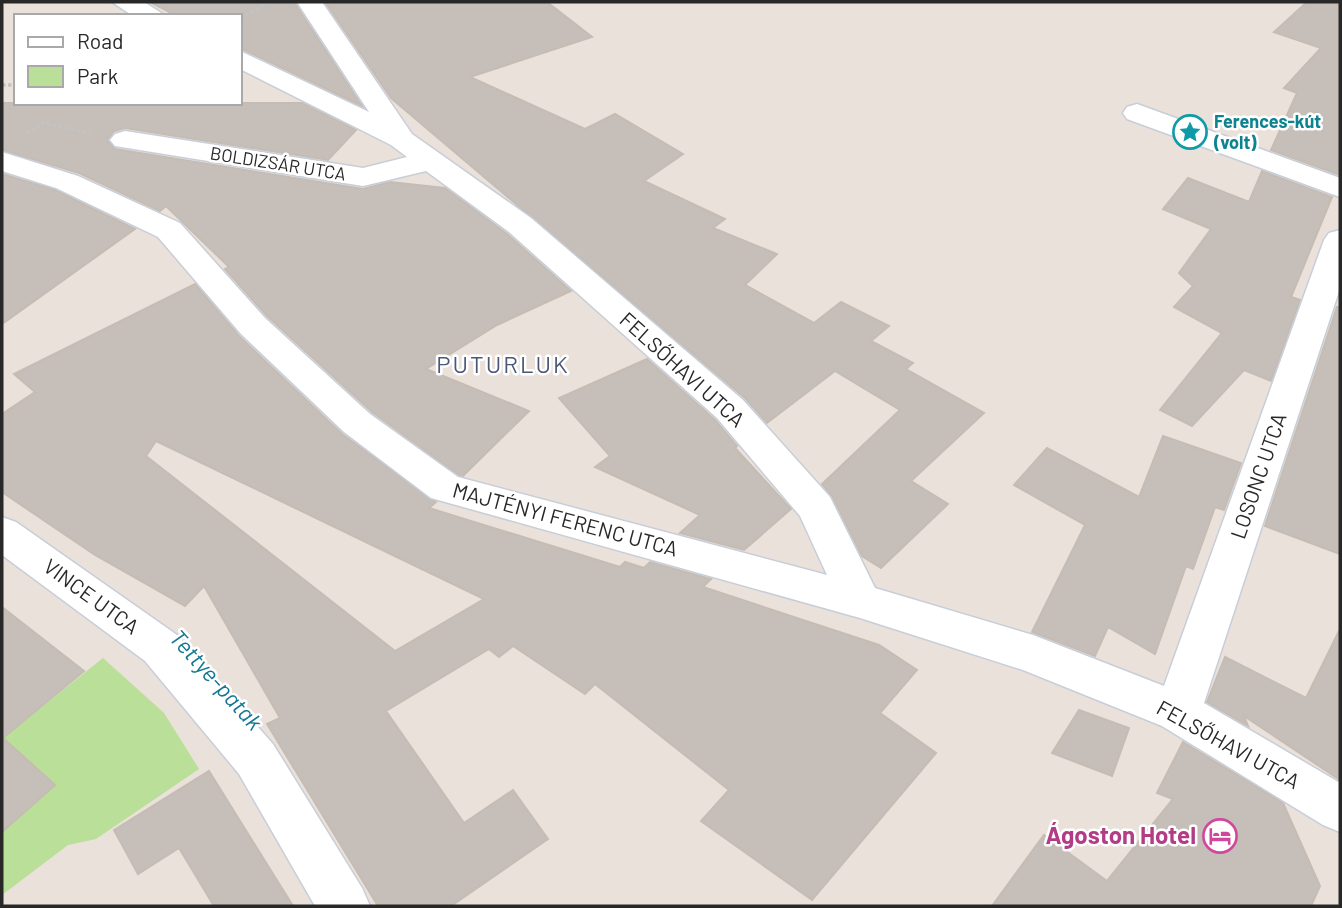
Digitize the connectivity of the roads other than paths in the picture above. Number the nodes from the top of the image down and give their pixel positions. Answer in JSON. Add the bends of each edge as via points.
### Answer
{"nodes":[{"id":1,"x":125,"y":2,"type":"edge"},
{"id":2,"x":310,"y":2,"type":"edge"},
{"id":3,"x":149,"y":14,"type":"edge"},
{"id":4,"x":242,"y":60,"type":"edge"},
{"id":5,"x":1137,"y":113,"type":"dead end"},
{"id":6,"x":125,"y":140,"type":"road end"},
{"id":7,"x":402,"y":140,"type":"junction"},
{"id":8,"x":2,"y":161,"type":"edge"},
{"id":9,"x":430,"y":161,"type":"junction"},
{"id":10,"x":1340,"y":188,"type":"edge"},
{"id":11,"x":1340,"y":240,"type":"edge"},
{"id":12,"x":2,"y":533,"type":"edge"},
{"id":13,"x":860,"y":601,"type":"junction"},
{"id":14,"x":1178,"y":712,"type":"junction"},
{"id":15,"x":1340,"y":809,"type":"edge"},
{"id":16,"x":344,"y":906,"type":"edge"}],
"edges":[{"from":1,"to":3,"type":"street"},
{"from":2,"to":7,"type":"street","name":"FELSŐHAVI UTCA"},
{"from":4,"to":7,"type":"street"},
{"from":5,"to":10,"type":"street"},
{"from":6,"to":9,"type":"street","name":"BOLDIZSÁR UTCA","via":[[363,177]]},
{"from":7,"to":9,"type":"street","name":"FELSŐHAVI UTCA"},
{"from":8,"to":13,"type":"street","name":"MAJTÉNYI FERENC UTCA","via":[[68,182],[169,230],[253,326],[357,423],[444,488]]},
{"from":9,"to":13,"type":"street","name":"FELSŐHAVI UTCA","via":[[520,225],[730,409],[816,508]]},
{"from":11,"to":14,"type":"street","name":"LOSONC UTCA"},
{"from":12,"to":16,"type":"street","name":"VINCE UTCA","via":[[161,648],[256,759]]},
{"from":13,"to":14,"type":"street","name":"FELSŐHAVI UTCA","via":[[1033,654]]},
{"from":14,"to":15,"type":"street","name":"FELSŐHAVI UTCA"}]}
